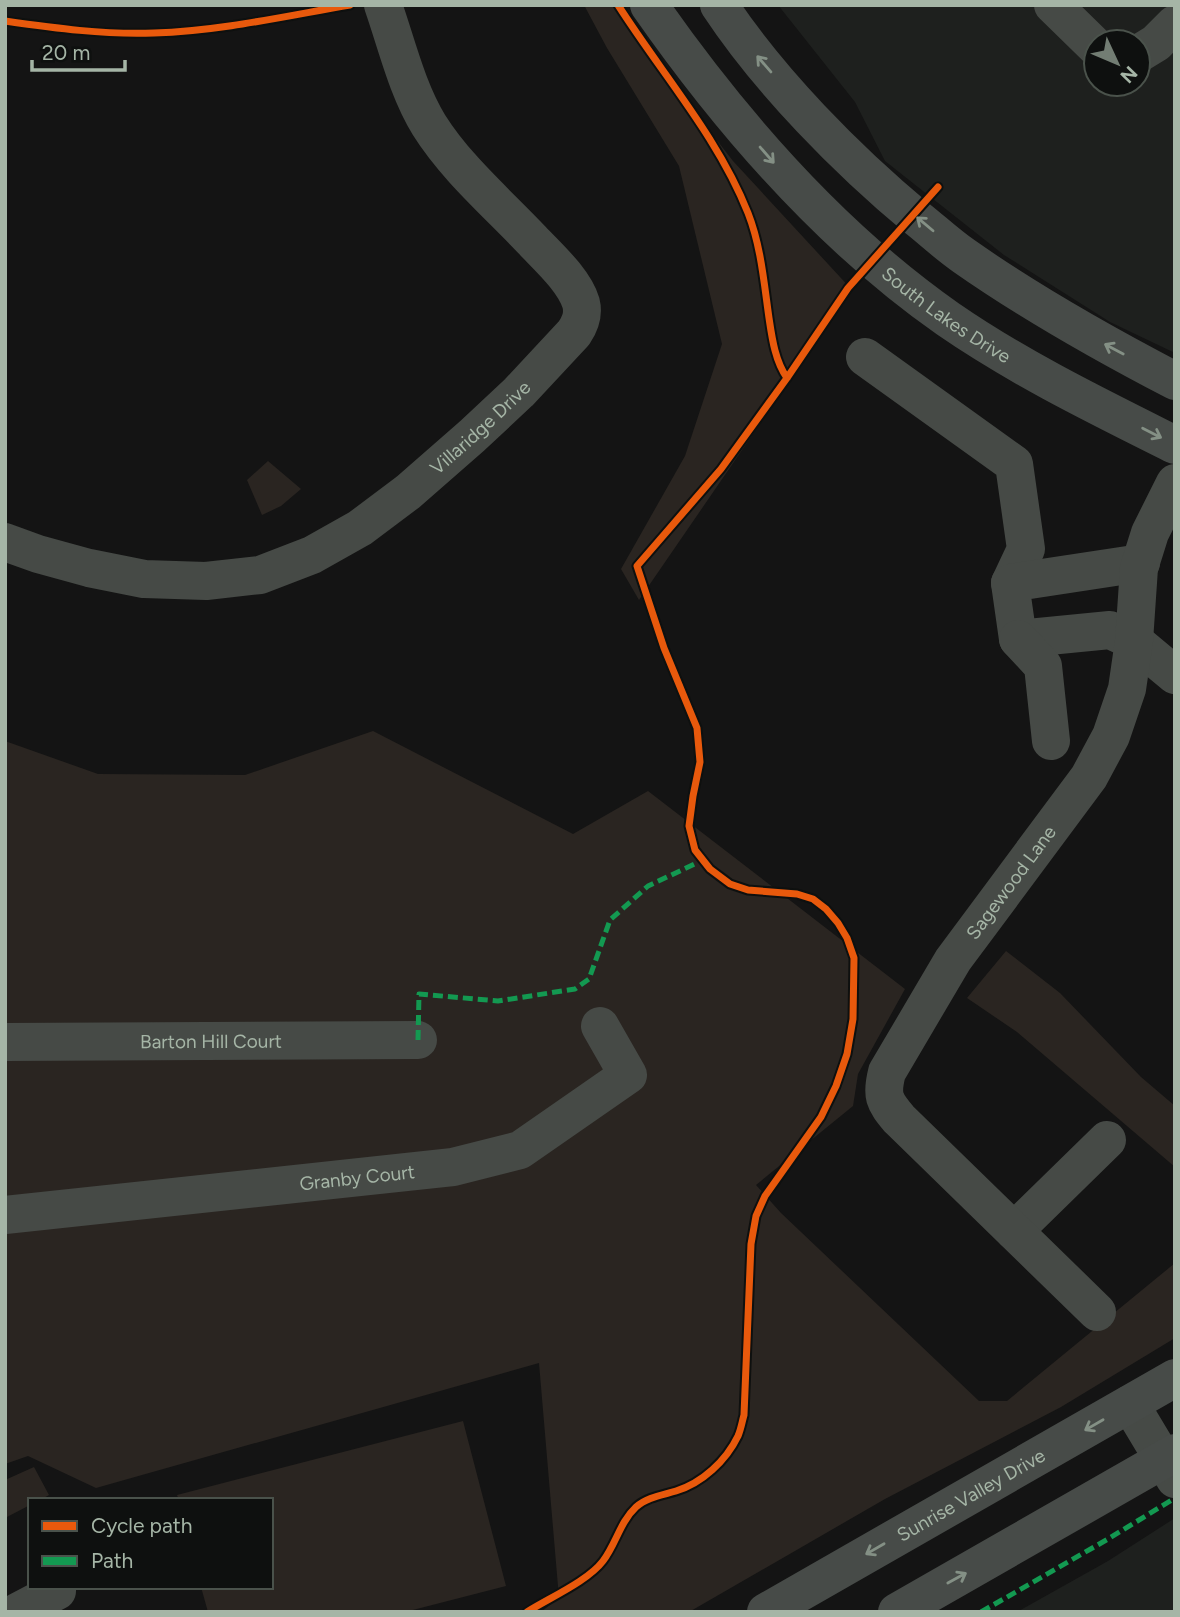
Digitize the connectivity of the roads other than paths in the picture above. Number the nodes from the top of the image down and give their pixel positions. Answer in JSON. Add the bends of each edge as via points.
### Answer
{"nodes":[{"id":1,"x":383,"y":5,"type":"edge"},
{"id":2,"x":649,"y":5,"type":"edge"},
{"id":3,"x":719,"y":5,"type":"edge"},
{"id":4,"x":1054,"y":5,"type":"edge"},
{"id":5,"x":1175,"y":24,"type":"edge"},
{"id":6,"x":1082,"y":33,"type":"edge"},
{"id":7,"x":1152,"y":45,"type":"edge"},
{"id":8,"x":865,"y":357,"type":"dead end"},
{"id":9,"x":1175,"y":381,"type":"edge"},
{"id":10,"x":1175,"y":445,"type":"edge"},
{"id":11,"x":1175,"y":483,"type":"edge"},
{"id":12,"x":5,"y":542,"type":"edge"},
{"id":13,"x":1141,"y":563,"type":"junction"},
{"id":14,"x":1010,"y":583,"type":"junction"},
{"id":15,"x":1018,"y":639,"type":"junction"},
{"id":16,"x":1134,"y":641,"type":"junction"},
{"id":17,"x":1175,"y":676,"type":"edge"},
{"id":18,"x":1051,"y":741,"type":"dead end"},
{"id":19,"x":600,"y":1026,"type":"dead end"},
{"id":20,"x":418,"y":1040,"type":"dead end"},
{"id":21,"x":5,"y":1042,"type":"edge"},
{"id":22,"x":1107,"y":1140,"type":"dead end"},
{"id":23,"x":5,"y":1215,"type":"edge"},
{"id":24,"x":1014,"y":1231,"type":"junction"},
{"id":25,"x":1097,"y":1312,"type":"dead end"},
{"id":26,"x":1175,"y":1378,"type":"edge"},
{"id":27,"x":1129,"y":1404,"type":"junction"},
{"id":28,"x":1171,"y":1464,"type":"edge"},
{"id":29,"x":57,"y":1591,"type":"dead end"},
{"id":30,"x":17,"y":1612,"type":"edge"},
{"id":31,"x":766,"y":1612,"type":"edge"},
{"id":32,"x":897,"y":1612,"type":"edge"}],
"edges":[{"from":1,"to":12,"type":"street","name":"Villaridge Drive","via":[[416,100],[429,123],[452,155],[573,287],[582,314],[574,333],[519,392],[408,492],[360,528],[312,555],[260,575],[206,581],[144,579],[89,568]]},
{"from":2,"to":10,"type":"main road","name":"South Lakes Drive","one_way":true,"via":[[684,56],[779,170],[893,276],[1004,355]]},
{"from":9,"to":3,"type":"main road","one_way":true,"via":[[1039,306],[951,246],[897,202],[799,105]]},
{"from":4,"to":6,"type":"street"},
{"from":5,"to":7,"type":"street"},
{"from":8,"to":14,"type":"street","via":[[1013,464],[1026,549]]},
{"from":11,"to":13,"type":"street","name":"Sagewood Lane"},
{"from":13,"to":14,"type":"street"},
{"from":13,"to":16,"type":"street","name":"Sagewood Lane"},
{"from":14,"to":15,"type":"street"},
{"from":15,"to":16,"type":"street","via":[[1110,630]]},
{"from":15,"to":18,"type":"street","via":[[1043,666]]},
{"from":16,"to":17,"type":"street"},
{"from":16,"to":24,"type":"street","name":"Sagewood Lane","via":[[1127,689],[1111,736],[1089,776],[953,960],[887,1072],[883,1088],[887,1104],[899,1119]]},
{"from":19,"to":23,"type":"street","name":"Granby Court","via":[[628,1075],[520,1150],[453,1167]]},
{"from":20,"to":21,"type":"street","name":"Barton Hill Court"},
{"from":22,"to":24,"type":"street"},
{"from":24,"to":25,"type":"street","name":"Sagewood Lane"},
{"from":26,"to":27,"type":"main road","name":"Sunrise Valley Drive"},
{"from":27,"to":28,"type":"street"},
{"from":27,"to":31,"type":"main road","name":"Sunrise Valley Drive","one_way":true},
{"from":32,"to":28,"type":"main road","one_way":true},
{"from":29,"to":30,"type":"street"}]}
